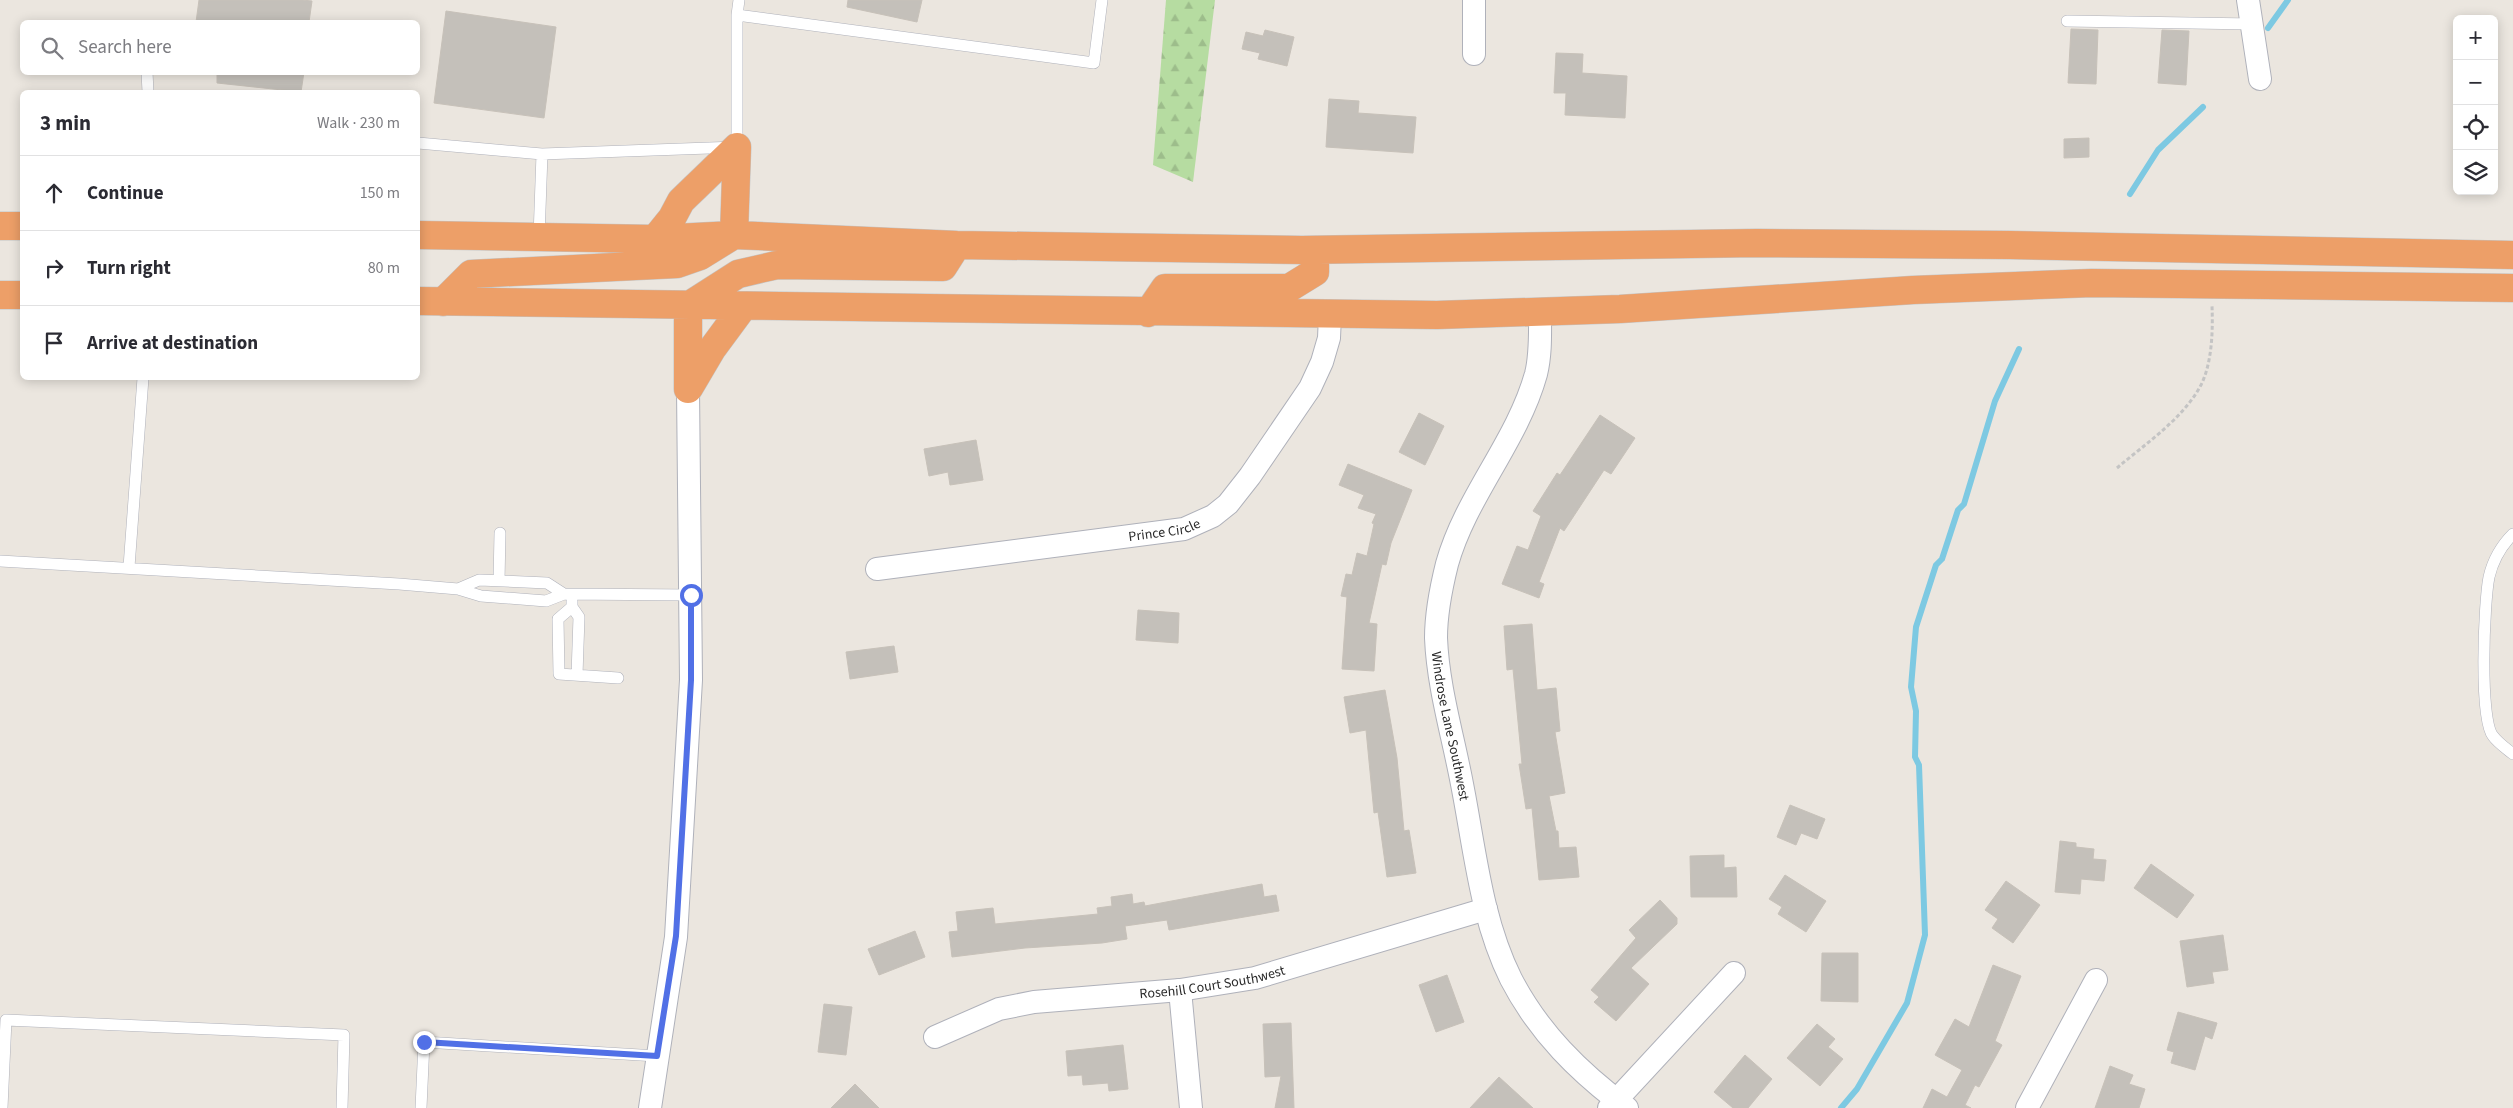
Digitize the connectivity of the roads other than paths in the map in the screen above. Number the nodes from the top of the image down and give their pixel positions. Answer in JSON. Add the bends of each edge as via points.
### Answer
{"nodes":[{"id":1,"x":739,"y":0,"type":"edge"},
{"id":2,"x":1102,"y":0,"type":"edge"},
{"id":3,"x":1474,"y":0,"type":"edge"},
{"id":4,"x":2248,"y":0,"type":"edge"},
{"id":5,"x":737,"y":14,"type":"junction"},
{"id":6,"x":2067,"y":21,"type":"dead end"},
{"id":7,"x":2253,"y":24,"type":"junction"},
{"id":8,"x":1474,"y":54,"type":"dead end"},
{"id":9,"x":147,"y":75,"type":"edge"},
{"id":10,"x":2260,"y":79,"type":"dead end"},
{"id":11,"x":148,"y":90,"type":"edge"},
{"id":12,"x":420,"y":143,"type":"edge"},
{"id":13,"x":737,"y":148,"type":"junction"},
{"id":14,"x":542,"y":154,"type":"junction"},
{"id":15,"x":0,"y":226,"type":"edge"},
{"id":16,"x":20,"y":226,"type":"edge"},
{"id":17,"x":420,"y":235,"type":"edge"},
{"id":18,"x":734,"y":235,"type":"junction"},
{"id":19,"x":538,"y":237,"type":"junction"},
{"id":20,"x":655,"y":239,"type":"junction"},
{"id":21,"x":957,"y":245,"type":"junction"},
{"id":22,"x":1315,"y":250,"type":"junction"},
{"id":23,"x":2513,"y":255,"type":"edge"},
{"id":24,"x":2513,"y":288,"type":"edge"},
{"id":25,"x":0,"y":295,"type":"edge"},
{"id":26,"x":20,"y":296,"type":"edge"},
{"id":27,"x":430,"y":301,"type":"edge"},
{"id":28,"x":688,"y":306,"type":"junction"},
{"id":29,"x":743,"y":307,"type":"junction"},
{"id":30,"x":1148,"y":312,"type":"junction"},
{"id":31,"x":1540,"y":313,"type":"junction"},
{"id":32,"x":1330,"y":315,"type":"junction"},
{"id":33,"x":143,"y":380,"type":"edge"},
{"id":34,"x":688,"y":389,"type":"junction"},
{"id":35,"x":500,"y":532,"type":"dead end"},
{"id":36,"x":2513,"y":534,"type":"edge"},
{"id":37,"x":0,"y":561,"type":"edge"},
{"id":38,"x":129,"y":567,"type":"junction"},
{"id":39,"x":877,"y":569,"type":"dead end"},
{"id":40,"x":499,"y":581,"type":"junction"},
{"id":41,"x":458,"y":590,"type":"junction"},
{"id":42,"x":568,"y":594,"type":"junction"},
{"id":43,"x":691,"y":595,"type":"junction"},
{"id":44,"x":572,"y":607,"type":"junction"},
{"id":45,"x":577,"y":675,"type":"junction"},
{"id":46,"x":618,"y":678,"type":"dead end"},
{"id":47,"x":2513,"y":754,"type":"edge"},
{"id":48,"x":1486,"y":909,"type":"junction"},
{"id":49,"x":1734,"y":973,"type":"dead end"},
{"id":50,"x":2096,"y":980,"type":"dead end"},
{"id":51,"x":1180,"y":990,"type":"junction"},
{"id":52,"x":935,"y":1037,"type":"dead end"},
{"id":53,"x":657,"y":1056,"type":"junction"},
{"id":54,"x":1617,"y":1105,"type":"edge"},
{"id":55,"x":2,"y":1108,"type":"edge"},
{"id":56,"x":342,"y":1108,"type":"edge"},
{"id":57,"x":421,"y":1108,"type":"edge"},
{"id":58,"x":650,"y":1108,"type":"edge"},
{"id":59,"x":1191,"y":1108,"type":"edge"},
{"id":60,"x":2027,"y":1108,"type":"edge"}],
"edges":[{"from":1,"to":5,"type":"lane"},
{"from":2,"to":5,"type":"lane","via":[[1094,63]]},
{"from":3,"to":8,"type":"street"},
{"from":4,"to":7,"type":"street"},
{"from":5,"to":13,"type":"lane"},
{"from":6,"to":7,"type":"lane"},
{"from":7,"to":10,"type":"street"},
{"from":9,"to":11,"type":"lane"},
{"from":12,"to":14,"type":"lane"},
{"from":13,"to":14,"type":"lane"},
{"from":13,"to":18,"type":"highway"},
{"from":13,"to":20,"type":"highway","via":[[682,201]]},
{"from":14,"to":19,"type":"lane"},
{"from":15,"to":16,"type":"highway"},
{"from":17,"to":19,"type":"highway"},
{"from":18,"to":20,"type":"highway"},
{"from":18,"to":21,"type":"highway"},
{"from":18,"to":27,"type":"highway","via":[[700,256],[677,264],[471,274]]},
{"from":19,"to":20,"type":"highway"},
{"from":21,"to":22,"type":"highway"},
{"from":21,"to":28,"type":"highway","via":[[943,267],[777,266],[738,274]]},
{"from":22,"to":23,"type":"highway","via":[[1767,243]]},
{"from":22,"to":30,"type":"highway","via":[[1315,272],[1289,288],[1165,288]]},
{"from":24,"to":31,"type":"highway","via":[[2211,283],[2001,285]]},
{"from":25,"to":26,"type":"highway"},
{"from":27,"to":28,"type":"highway"},
{"from":28,"to":29,"type":"highway"},
{"from":28,"to":34,"type":"highway"},
{"from":29,"to":30,"type":"highway"},
{"from":29,"to":34,"type":"highway","via":[[712,348]]},
{"from":30,"to":32,"type":"highway"},
{"from":31,"to":32,"type":"highway"},
{"from":31,"to":48,"type":"street","name":"Windrose Lane Southwest","via":[[1541,338],[1536,372],[1523,409],[1463,523],[1448,563],[1439,602],[1436,637],[1442,688]]},
{"from":32,"to":39,"type":"street","name":"Prince Circle","via":[[1329,338],[1310,388],[1250,476],[1228,504],[1213,516],[1184,529]]},
{"from":33,"to":38,"type":"lane"},
{"from":34,"to":43,"type":"street"},
{"from":35,"to":40,"type":"lane"},
{"from":36,"to":47,"type":"lane","via":[[2501,547],[2495,561],[2484,609],[2485,698],[2492,735]]},
{"from":37,"to":38,"type":"lane"},
{"from":38,"to":41,"type":"lane"},
{"from":40,"to":41,"type":"lane","via":[[479,580]]},
{"from":40,"to":42,"type":"lane","via":[[547,583]]},
{"from":41,"to":42,"type":"lane","via":[[481,596],[546,601]]},
{"from":42,"to":43,"type":"lane"},
{"from":42,"to":44,"type":"lane"},
{"from":43,"to":53,"type":"street","via":[[691,680],[676,936]]},
{"from":44,"to":45,"type":"lane","via":[[579,618]]},
{"from":44,"to":45,"type":"lane","via":[[558,620],[560,674]]},
{"from":45,"to":46,"type":"lane"},
{"from":48,"to":51,"type":"street","name":"Rosehill Court Southwest","via":[[1255,978]]},
{"from":48,"to":54,"type":"street","name":"Windrose Lane Southwest","via":[[1496,944],[1512,980],[1544,1033]]},
{"from":49,"to":54,"type":"street"},
{"from":50,"to":60,"type":"street"},
{"from":51,"to":52,"type":"street","name":"Rosehill Court Southwest","via":[[1025,1004],[999,1009]]},
{"from":51,"to":59,"type":"street"},
{"from":53,"to":57,"type":"lane","via":[[424,1042]]},
{"from":53,"to":58,"type":"street"},
{"from":55,"to":56,"type":"lane","via":[[6,1020],[344,1035]]}]}
